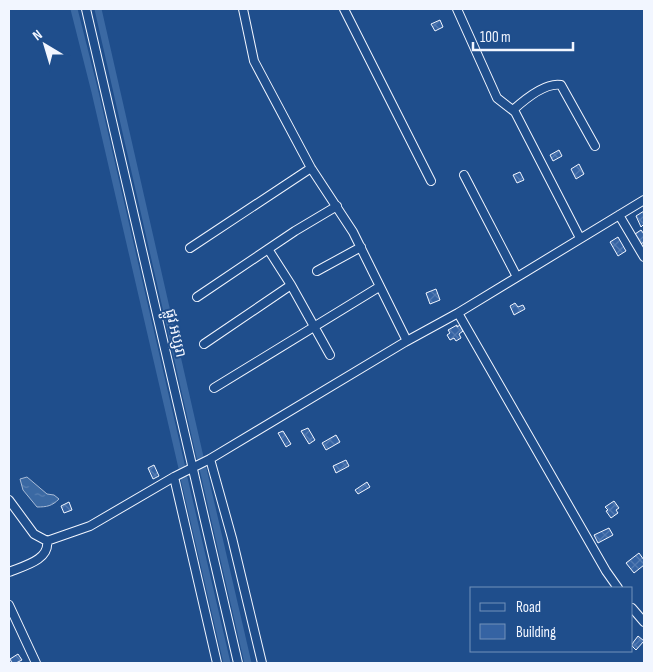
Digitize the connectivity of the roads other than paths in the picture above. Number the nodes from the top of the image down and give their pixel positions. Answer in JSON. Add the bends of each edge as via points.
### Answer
{"nodes":[{"id":1,"x":86,"y":9,"type":"edge"},
{"id":2,"x":243,"y":9,"type":"edge"},
{"id":3,"x":344,"y":9,"type":"edge"},
{"id":4,"x":457,"y":9,"type":"edge"},
{"id":5,"x":513,"y":110,"type":"junction"},
{"id":6,"x":595,"y":146,"type":"dead end"},
{"id":7,"x":312,"y":168,"type":"junction"},
{"id":8,"x":464,"y":175,"type":"dead end"},
{"id":9,"x":431,"y":181,"type":"dead end"},
{"id":10,"x":644,"y":200,"type":"edge"},
{"id":11,"x":337,"y":206,"type":"junction"},
{"id":12,"x":619,"y":215,"type":"junction"},
{"id":13,"x":580,"y":238,"type":"junction"},
{"id":14,"x":361,"y":247,"type":"junction"},
{"id":15,"x":190,"y":248,"type":"dead end"},
{"id":16,"x":268,"y":249,"type":"junction"},
{"id":17,"x":644,"y":257,"type":"edge"},
{"id":18,"x":317,"y":271,"type":"dead end"},
{"id":19,"x":517,"y":278,"type":"junction"},
{"id":20,"x":291,"y":285,"type":"junction"},
{"id":21,"x":379,"y":287,"type":"junction"},
{"id":22,"x":196,"y":297,"type":"dead end"},
{"id":23,"x":458,"y":313,"type":"junction"},
{"id":24,"x":315,"y":327,"type":"junction"},
{"id":25,"x":407,"y":341,"type":"junction"},
{"id":26,"x":204,"y":344,"type":"dead end"},
{"id":27,"x":330,"y":355,"type":"dead end"},
{"id":28,"x":214,"y":388,"type":"dead end"},
{"id":29,"x":210,"y":459,"type":"junction"},
{"id":30,"x":193,"y":468,"type":"junction"},
{"id":31,"x":174,"y":477,"type":"junction"},
{"id":32,"x":9,"y":502,"type":"edge"},
{"id":33,"x":47,"y":541,"type":"junction"},
{"id":34,"x":9,"y":572,"type":"edge"},
{"id":35,"x":617,"y":587,"type":"edge"},
{"id":36,"x":9,"y":605,"type":"edge"},
{"id":37,"x":633,"y":609,"type":"edge"},
{"id":38,"x":644,"y":622,"type":"edge"},
{"id":39,"x":36,"y":663,"type":"edge"},
{"id":40,"x":217,"y":663,"type":"edge"},
{"id":41,"x":238,"y":663,"type":"edge"},
{"id":42,"x":262,"y":663,"type":"edge"}],
"edges":[{"from":1,"to":30,"type":"street","name":"ផ្លូវ អប្សរា"},
{"from":2,"to":7,"type":"street","via":[[254,61]]},
{"from":3,"to":9,"type":"street"},
{"from":4,"to":5,"type":"street","via":[[497,98]]},
{"from":5,"to":6,"type":"street","via":[[534,94],[553,85],[561,85]]},
{"from":5,"to":13,"type":"street"},
{"from":7,"to":11,"type":"street"},
{"from":7,"to":15,"type":"street"},
{"from":8,"to":19,"type":"street"},
{"from":10,"to":12,"type":"street"},
{"from":11,"to":14,"type":"street"},
{"from":11,"to":16,"type":"street"},
{"from":12,"to":13,"type":"street"},
{"from":12,"to":17,"type":"street"},
{"from":13,"to":19,"type":"street"},
{"from":14,"to":18,"type":"street"},
{"from":14,"to":21,"type":"street"},
{"from":16,"to":20,"type":"street"},
{"from":16,"to":22,"type":"street"},
{"from":19,"to":23,"type":"street"},
{"from":20,"to":24,"type":"street"},
{"from":20,"to":26,"type":"street"},
{"from":21,"to":24,"type":"street"},
{"from":21,"to":25,"type":"street"},
{"from":23,"to":25,"type":"street"},
{"from":23,"to":35,"type":"street"},
{"from":24,"to":27,"type":"street"},
{"from":24,"to":28,"type":"street"},
{"from":25,"to":29,"type":"street"},
{"from":29,"to":30,"type":"street"},
{"from":29,"to":42,"type":"street"},
{"from":30,"to":31,"type":"street"},
{"from":30,"to":41,"type":"street","name":"ផ្លូវ អប្សរា"},
{"from":31,"to":33,"type":"street","via":[[90,526]]},
{"from":31,"to":40,"type":"street"},
{"from":32,"to":33,"type":"street","via":[[34,534]]},
{"from":33,"to":34,"type":"street","via":[[47,549],[41,557]]},
{"from":36,"to":39,"type":"street"},
{"from":37,"to":38,"type":"street"}]}
